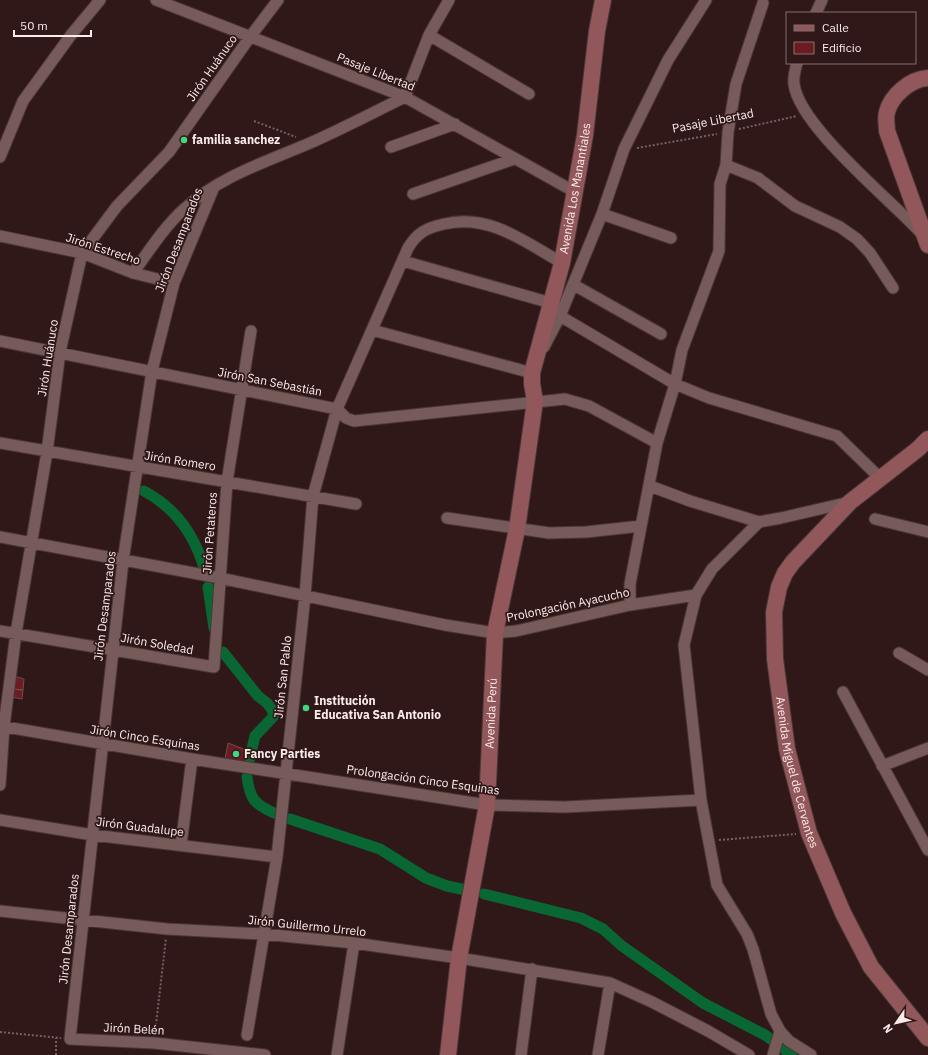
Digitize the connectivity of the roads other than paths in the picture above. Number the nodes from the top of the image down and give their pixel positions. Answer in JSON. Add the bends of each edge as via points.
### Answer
{"nodes":[{"id":1,"x":100,"y":0,"type":"edge"},
{"id":2,"x":156,"y":0,"type":"edge"},
{"id":3,"x":278,"y":0,"type":"edge"},
{"id":4,"x":449,"y":0,"type":"edge"},
{"id":5,"x":603,"y":0,"type":"edge"},
{"id":6,"x":706,"y":0,"type":"edge"},
{"id":7,"x":822,"y":0,"type":"edge"},
{"id":8,"x":764,"y":3,"type":"dead end"},
{"id":9,"x":816,"y":12,"type":"edge"},
{"id":10,"x":430,"y":35,"type":"junction"},
{"id":11,"x":250,"y":36,"type":"junction"},
{"id":12,"x":797,"y":64,"type":"edge"},
{"id":13,"x":928,"y":78,"type":"edge"},
{"id":14,"x":529,"y":94,"type":"dead end"},
{"id":15,"x":405,"y":97,"type":"junction"},
{"id":16,"x":455,"y":124,"type":"junction"},
{"id":17,"x":390,"y":147,"type":"dead end"},
{"id":18,"x":0,"y":157,"type":"edge"},
{"id":19,"x":514,"y":159,"type":"junction"},
{"id":20,"x":726,"y":165,"type":"junction"},
{"id":21,"x":214,"y":187,"type":"junction"},
{"id":22,"x":575,"y":192,"type":"junction"},
{"id":23,"x":413,"y":194,"type":"dead end"},
{"id":24,"x":602,"y":214,"type":"junction"},
{"id":25,"x":0,"y":236,"type":"edge"},
{"id":26,"x":671,"y":238,"type":"dead end"},
{"id":27,"x":927,"y":241,"type":"edge"},
{"id":28,"x":82,"y":253,"type":"junction"},
{"id":29,"x":404,"y":261,"type":"junction"},
{"id":30,"x":562,"y":264,"type":"junction"},
{"id":31,"x":133,"y":273,"type":"junction"},
{"id":32,"x":174,"y":283,"type":"junction"},
{"id":33,"x":574,"y":285,"type":"junction"},
{"id":34,"x":893,"y":288,"type":"dead end"},
{"id":35,"x":551,"y":303,"type":"junction"},
{"id":36,"x":560,"y":316,"type":"junction"},
{"id":37,"x":372,"y":330,"type":"junction"},
{"id":38,"x":251,"y":331,"type":"dead end"},
{"id":39,"x":661,"y":334,"type":"dead end"},
{"id":40,"x":0,"y":341,"type":"edge"},
{"id":41,"x":60,"y":352,"type":"junction"},
{"id":42,"x":536,"y":356,"type":"junction"},
{"id":43,"x":152,"y":371,"type":"junction"},
{"id":44,"x":532,"y":373,"type":"junction"},
{"id":45,"x":675,"y":384,"type":"junction"},
{"id":46,"x":241,"y":390,"type":"junction"},
{"id":47,"x":535,"y":401,"type":"junction"},
{"id":48,"x":337,"y":409,"type":"junction"},
{"id":49,"x":928,"y":439,"type":"edge"},
{"id":50,"x":0,"y":443,"type":"edge"},
{"id":51,"x":657,"y":443,"type":"junction"},
{"id":52,"x":47,"y":452,"type":"junction"},
{"id":53,"x":137,"y":467,"type":"junction"},
{"id":54,"x":880,"y":478,"type":"junction"},
{"id":55,"x":227,"y":482,"type":"junction"},
{"id":56,"x":650,"y":486,"type":"junction"},
{"id":57,"x":313,"y":496,"type":"junction"},
{"id":58,"x":850,"y":502,"type":"junction"},
{"id":59,"x":356,"y":504,"type":"dead end"},
{"id":60,"x":447,"y":518,"type":"dead end"},
{"id":61,"x":876,"y":519,"type":"dead end"},
{"id":62,"x":759,"y":522,"type":"junction"},
{"id":63,"x":641,"y":526,"type":"junction"},
{"id":64,"x":517,"y":529,"type":"junction"},
{"id":65,"x":928,"y":532,"type":"edge"},
{"id":66,"x":0,"y":537,"type":"edge"},
{"id":67,"x":32,"y":543,"type":"junction"},
{"id":68,"x":123,"y":561,"type":"junction"},
{"id":69,"x":220,"y":578,"type":"junction"},
{"id":70,"x":696,"y":595,"type":"junction"},
{"id":71,"x":305,"y":596,"type":"junction"},
{"id":72,"x":630,"y":605,"type":"junction"},
{"id":73,"x":0,"y":631,"type":"edge"},
{"id":74,"x":16,"y":633,"type":"junction"},
{"id":75,"x":495,"y":633,"type":"junction"},
{"id":76,"x":113,"y":649,"type":"junction"},
{"id":77,"x":899,"y":653,"type":"dead end"},
{"id":78,"x":214,"y":667,"type":"joint"},
{"id":79,"x":928,"y":670,"type":"edge"},
{"id":80,"x":843,"y":692,"type":"dead end"},
{"id":81,"x":2,"y":726,"type":"edge"},
{"id":82,"x":102,"y":744,"type":"junction"},
{"id":83,"x":928,"y":748,"type":"edge"},
{"id":84,"x":192,"y":759,"type":"junction"},
{"id":85,"x":882,"y":766,"type":"junction"},
{"id":86,"x":286,"y":772,"type":"junction"},
{"id":87,"x":0,"y":785,"type":"edge"},
{"id":88,"x":700,"y":800,"type":"junction"},
{"id":89,"x":487,"y":805,"type":"junction"},
{"id":90,"x":0,"y":820,"type":"edge"},
{"id":91,"x":93,"y":835,"type":"junction"},
{"id":92,"x":181,"y":845,"type":"junction"},
{"id":93,"x":928,"y":850,"type":"edge"},
{"id":94,"x":277,"y":857,"type":"junction"},
{"id":95,"x":0,"y":911,"type":"edge"},
{"id":96,"x":84,"y":920,"type":"junction"},
{"id":97,"x":263,"y":934,"type":"junction"},
{"id":98,"x":354,"y":943,"type":"junction"},
{"id":99,"x":459,"y":958,"type":"junction"},
{"id":100,"x":532,"y":969,"type":"junction"},
{"id":101,"x":610,"y":983,"type":"junction"},
{"id":102,"x":779,"y":1034,"type":"junction"},
{"id":103,"x":247,"y":1035,"type":"dead end"},
{"id":104,"x":928,"y":1038,"type":"edge"},
{"id":105,"x":70,"y":1039,"type":"joint"},
{"id":106,"x":265,"y":1055,"type":"edge"},
{"id":107,"x":337,"y":1055,"type":"edge"},
{"id":108,"x":448,"y":1055,"type":"edge"},
{"id":109,"x":521,"y":1055,"type":"edge"},
{"id":110,"x":598,"y":1055,"type":"edge"},
{"id":111,"x":749,"y":1055,"type":"edge"},
{"id":112,"x":773,"y":1055,"type":"edge"},
{"id":113,"x":811,"y":1055,"type":"edge"}],
"edges":[{"from":1,"to":18,"type":"street","via":[[23,101]]},
{"from":2,"to":11,"type":"street","name":"Pasaje Libertad"},
{"from":3,"to":11,"type":"street","name":"Jirón Huánuco"},
{"from":4,"to":10,"type":"street"},
{"from":5,"to":22,"type":"street","name":"Avenida Los Manantiales"},
{"from":6,"to":24,"type":"street","via":[[668,60],[624,149]]},
{"from":7,"to":9,"type":"street"},
{"from":8,"to":20,"type":"street","via":[[736,84],[728,132]]},
{"from":10,"to":14,"type":"street"},
{"from":10,"to":15,"type":"street"},
{"from":11,"to":15,"type":"street","name":"Pasaje Libertad"},
{"from":11,"to":28,"type":"street","name":"Jirón Huánuco","via":[[169,152],[117,206]]},
{"from":12,"to":27,"type":"street","via":[[794,84],[806,114],[841,154]]},
{"from":13,"to":27,"type":"street","via":[[916,81],[905,88],[891,101],[886,114],[887,131]]},
{"from":15,"to":16,"type":"street","name":"Pasaje Libertad"},
{"from":15,"to":21,"type":"street","via":[[310,143],[236,173]]},
{"from":16,"to":17,"type":"street"},
{"from":16,"to":19,"type":"street","name":"Pasaje Libertad"},
{"from":19,"to":22,"type":"street","name":"Pasaje Libertad"},
{"from":19,"to":23,"type":"street"},
{"from":20,"to":34,"type":"street","via":[[758,178],[795,206],[840,227],[857,239],[874,258]]},
{"from":20,"to":45,"type":"street","via":[[720,184],[719,251],[682,350]]},
{"from":21,"to":31,"type":"street","via":[[169,222]]},
{"from":21,"to":32,"type":"street","name":"Jirón Desamparados"},
{"from":22,"to":30,"type":"street","name":"Avenida Los Manantiales"},
{"from":24,"to":26,"type":"street"},
{"from":24,"to":33,"type":"street"},
{"from":25,"to":28,"type":"street","name":"Jirón Estrecho"},
{"from":28,"to":31,"type":"street","name":"Jirón Estrecho"},
{"from":28,"to":41,"type":"street","name":"Jirón Huánuco"},
{"from":29,"to":30,"type":"street","name":"Jirón San Pablo","via":[[411,243],[421,231],[466,221],[494,225]]},
{"from":29,"to":35,"type":"street"},
{"from":29,"to":37,"type":"street","name":"Jirón San Pablo"},
{"from":30,"to":35,"type":"street","name":"Avenida Los Manantiales"},
{"from":31,"to":32,"type":"street","name":"Jirón Estrecho"},
{"from":32,"to":43,"type":"street","name":"Jirón Desamparados"},
{"from":33,"to":36,"type":"street"},
{"from":33,"to":39,"type":"street"},
{"from":35,"to":42,"type":"street","name":"Avenida Los Manantiales"},
{"from":36,"to":42,"type":"street","via":[[543,350]]},
{"from":36,"to":45,"type":"street"},
{"from":37,"to":44,"type":"street"},
{"from":37,"to":48,"type":"street","name":"Jirón San Pablo"},
{"from":38,"to":46,"type":"street","name":"Jirón Petateros"},
{"from":40,"to":41,"type":"street","name":"Jirón San Sebastián"},
{"from":41,"to":43,"type":"street","name":"Jirón San Sebastián"},
{"from":41,"to":52,"type":"street","name":"Jirón Huánuco"},
{"from":42,"to":44,"type":"street","name":"Avenida Los Manantiales"},
{"from":43,"to":46,"type":"street","name":"Jirón San Sebastián"},
{"from":43,"to":53,"type":"street","name":"Jirón Desamparados"},
{"from":44,"to":47,"type":"street","name":"Avenida Perú"},
{"from":45,"to":51,"type":"street"},
{"from":45,"to":54,"type":"street","via":[[709,398],[836,436]]},
{"from":46,"to":48,"type":"street","name":"Jirón San Sebastián"},
{"from":46,"to":55,"type":"street","name":"Jirón Petateros"},
{"from":47,"to":48,"type":"street","name":"Jirón San Sebastián","via":[[354,421],[346,418]]},
{"from":47,"to":51,"type":"street","name":"Jirón San Sebastián","via":[[576,401]]},
{"from":47,"to":64,"type":"street","name":"Avenida Perú"},
{"from":48,"to":57,"type":"street","name":"Jirón San Pablo"},
{"from":49,"to":54,"type":"street","name":"Avenida Miguel de Cervantes"},
{"from":50,"to":52,"type":"street","name":"Jirón Romero"},
{"from":51,"to":56,"type":"street"},
{"from":52,"to":53,"type":"street","name":"Jirón Romero"},
{"from":52,"to":67,"type":"street","name":"Jirón Huánuco"},
{"from":53,"to":55,"type":"street","name":"Jirón Romero"},
{"from":53,"to":68,"type":"street","name":"Jirón Desamparados"},
{"from":54,"to":58,"type":"street","name":"Avenida Miguel de Cervantes"},
{"from":55,"to":57,"type":"street","name":"Jirón Romero"},
{"from":55,"to":69,"type":"street","name":"Jirón Petateros"},
{"from":56,"to":62,"type":"street"},
{"from":56,"to":63,"type":"street"},
{"from":57,"to":59,"type":"street","name":"Jirón Romero"},
{"from":57,"to":71,"type":"street","name":"Jirón San Pablo"},
{"from":58,"to":62,"type":"street"},
{"from":58,"to":104,"type":"street","name":"Avenida Miguel de Cervantes","via":[[785,573],[779,587],[774,612],[775,660],[787,749],[810,833],[843,913],[871,967]]},
{"from":60,"to":64,"type":"street"},
{"from":61,"to":65,"type":"street"},
{"from":62,"to":70,"type":"street","via":[[712,569]]},
{"from":63,"to":64,"type":"street","via":[[556,533]]},
{"from":63,"to":72,"type":"street","via":[[630,584]]},
{"from":64,"to":75,"type":"street","name":"Avenida Perú"},
{"from":66,"to":67,"type":"street","name":"Prolongación Ayacucho"},
{"from":67,"to":68,"type":"street","name":"Prolongación Ayacucho"},
{"from":67,"to":74,"type":"street","name":"Jirón Huánuco"},
{"from":68,"to":69,"type":"street","name":"Prolongación Ayacucho"},
{"from":68,"to":76,"type":"street","name":"Jirón Desamparados"},
{"from":69,"to":71,"type":"street","name":"Prolongación Ayacucho"},
{"from":69,"to":78,"type":"street","name":"Jirón Petateros"},
{"from":70,"to":72,"type":"street","name":"Prolongación Ayacucho"},
{"from":70,"to":88,"type":"street","via":[[684,645]]},
{"from":71,"to":75,"type":"street","name":"Prolongación Ayacucho"},
{"from":71,"to":86,"type":"street","name":"Jirón San Pablo"},
{"from":72,"to":75,"type":"street","name":"Prolongación Ayacucho","via":[[516,631]]},
{"from":73,"to":74,"type":"street","name":"Jirón Soledad"},
{"from":74,"to":76,"type":"street","name":"Jirón Soledad"},
{"from":74,"to":81,"type":"street","name":"Jirón Huánuco"},
{"from":75,"to":89,"type":"street","name":"Avenida Perú"},
{"from":76,"to":78,"type":"street","name":"Jirón Soledad"},
{"from":76,"to":82,"type":"street","name":"Jirón Desamparados"},
{"from":77,"to":79,"type":"street"},
{"from":80,"to":85,"type":"street"},
{"from":81,"to":82,"type":"street","name":"Jirón Cinco Esquinas"},
{"from":81,"to":87,"type":"street","name":"Jirón Huánuco"},
{"from":82,"to":84,"type":"street","name":"Jirón Cinco Esquinas"},
{"from":82,"to":91,"type":"street","name":"Jirón Desamparados"},
{"from":83,"to":85,"type":"street"},
{"from":84,"to":86,"type":"street","name":"Jirón Cinco Esquinas"},
{"from":84,"to":92,"type":"street"},
{"from":85,"to":93,"type":"street"},
{"from":86,"to":89,"type":"street","name":"Prolongación Cinco Esquinas"},
{"from":86,"to":94,"type":"street","name":"Jirón San Pablo"},
{"from":88,"to":89,"type":"street","name":"Prolongación Cinco Esquinas","via":[[565,807]]},
{"from":88,"to":102,"type":"street","via":[[717,884],[754,949],[771,1014]]},
{"from":89,"to":99,"type":"street","name":"Avenida Perú"},
{"from":90,"to":91,"type":"street","name":"Jirón Guadalupe"},
{"from":91,"to":92,"type":"street","name":"Jirón Guadalupe"},
{"from":91,"to":96,"type":"street","name":"Jirón Desamparados"},
{"from":92,"to":94,"type":"street","name":"Jirón Guadalupe"},
{"from":94,"to":97,"type":"street","name":"Jirón San Pablo"},
{"from":95,"to":96,"type":"street","name":"Jirón Guillermo Urrelo"},
{"from":96,"to":97,"type":"street","name":"Jirón Guillermo Urrelo","via":[[167,929]]},
{"from":96,"to":105,"type":"street","name":"Jirón Desamparados"},
{"from":97,"to":98,"type":"street","name":"Jirón Guillermo Urrelo"},
{"from":97,"to":103,"type":"street","name":"Jirón San Pablo"},
{"from":98,"to":99,"type":"street","name":"Jirón Guillermo Urrelo"},
{"from":98,"to":107,"type":"street"},
{"from":99,"to":100,"type":"street","name":"Jirón Guillermo Urrelo"},
{"from":99,"to":108,"type":"street","name":"Avenida Perú"},
{"from":100,"to":101,"type":"street","name":"Jirón Guillermo Urrelo"},
{"from":100,"to":109,"type":"street"},
{"from":101,"to":110,"type":"street"},
{"from":101,"to":111,"type":"street","name":"Jirón Guillermo Urrelo","via":[[708,1031]]},
{"from":102,"to":112,"type":"street"},
{"from":102,"to":113,"type":"street"},
{"from":105,"to":106,"type":"street","name":"Jirón Belén","via":[[154,1043]]}]}
